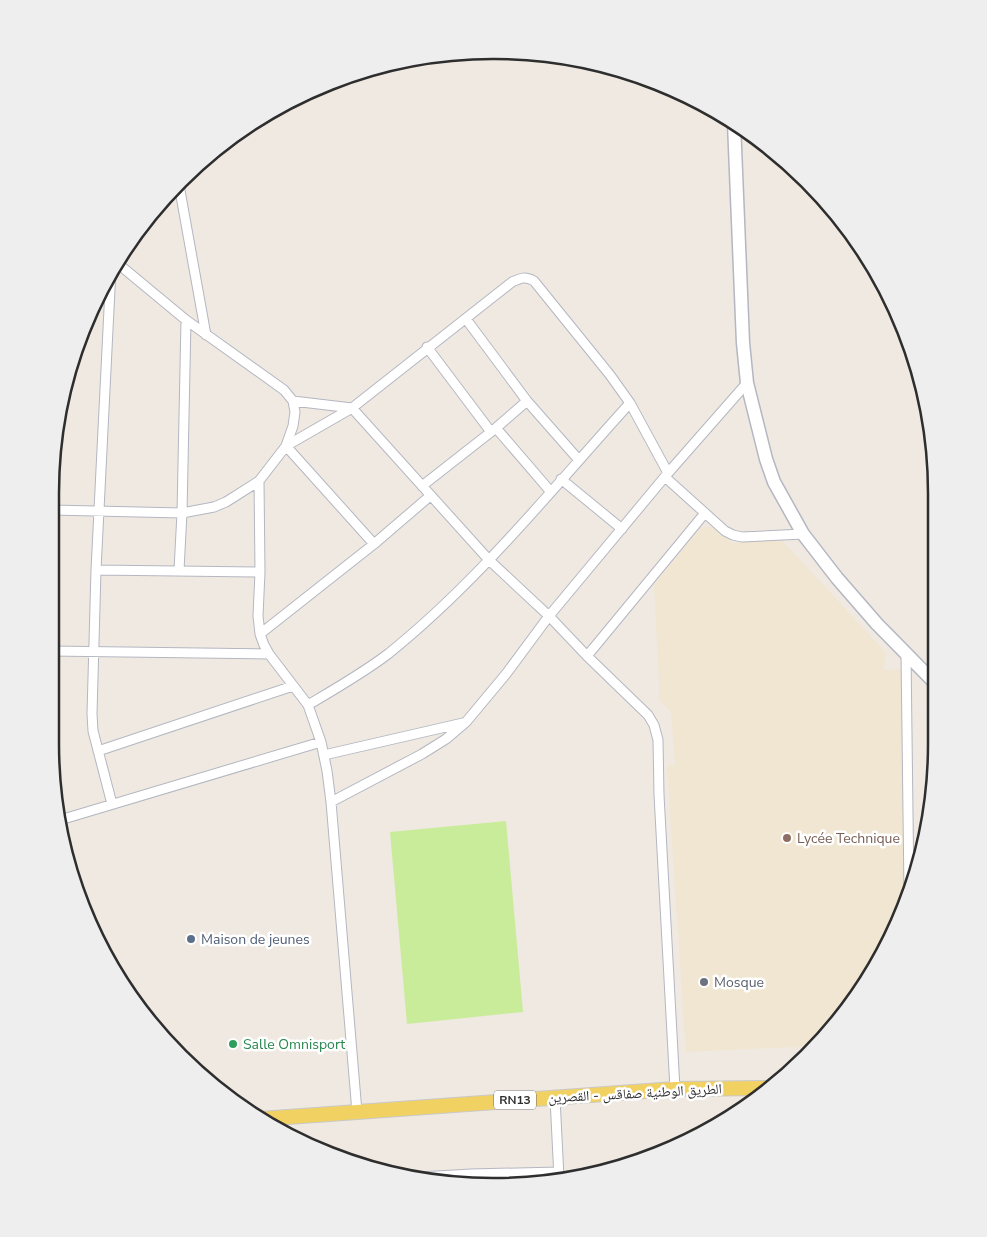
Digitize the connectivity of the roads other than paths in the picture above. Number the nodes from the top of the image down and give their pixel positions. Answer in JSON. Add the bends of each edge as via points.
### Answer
{"nodes":[{"id":1,"x":734,"y":132,"type":"edge"},
{"id":2,"x":181,"y":191,"type":"edge"},
{"id":3,"x":122,"y":267,"type":"edge"},
{"id":4,"x":110,"y":289,"type":"edge"},
{"id":5,"x":466,"y":319,"type":"junction"},
{"id":6,"x":186,"y":320,"type":"junction"},
{"id":7,"x":206,"y":335,"type":"junction"},
{"id":8,"x":427,"y":347,"type":"junction"},
{"id":9,"x":747,"y":383,"type":"junction"},
{"id":10,"x":527,"y":400,"type":"junction"},
{"id":11,"x":293,"y":401,"type":"junction"},
{"id":12,"x":630,"y":402,"type":"junction"},
{"id":13,"x":352,"y":408,"type":"junction"},
{"id":14,"x":493,"y":430,"type":"junction"},
{"id":15,"x":286,"y":446,"type":"junction"},
{"id":16,"x":578,"y":459,"type":"junction"},
{"id":17,"x":667,"y":475,"type":"junction"},
{"id":18,"x":562,"y":479,"type":"junction"},
{"id":19,"x":259,"y":480,"type":"junction"},
{"id":20,"x":422,"y":486,"type":"junction"},
{"id":21,"x":551,"y":492,"type":"junction"},
{"id":22,"x":430,"y":496,"type":"junction"},
{"id":23,"x":59,"y":510,"type":"edge"},
{"id":24,"x":99,"y":511,"type":"junction"},
{"id":25,"x":182,"y":513,"type":"junction"},
{"id":26,"x":705,"y":513,"type":"junction"},
{"id":27,"x":622,"y":528,"type":"junction"},
{"id":28,"x":803,"y":534,"type":"junction"},
{"id":29,"x":374,"y":544,"type":"junction"},
{"id":30,"x":489,"y":560,"type":"junction"},
{"id":31,"x":96,"y":570,"type":"junction"},
{"id":32,"x":179,"y":570,"type":"junction"},
{"id":33,"x":260,"y":572,"type":"junction"},
{"id":34,"x":549,"y":616,"type":"junction"},
{"id":35,"x":260,"y":634,"type":"junction"},
{"id":36,"x":59,"y":651,"type":"edge"},
{"id":37,"x":93,"y":652,"type":"junction"},
{"id":38,"x":269,"y":654,"type":"junction"},
{"id":39,"x":906,"y":654,"type":"junction"},
{"id":40,"x":587,"y":656,"type":"junction"},
{"id":41,"x":928,"y":677,"type":"edge"},
{"id":42,"x":293,"y":686,"type":"junction"},
{"id":43,"x":308,"y":705,"type":"junction"},
{"id":44,"x":466,"y":722,"type":"junction"},
{"id":45,"x":322,"y":742,"type":"junction"},
{"id":46,"x":98,"y":751,"type":"junction"},
{"id":47,"x":324,"y":755,"type":"junction"},
{"id":48,"x":331,"y":802,"type":"junction"},
{"id":49,"x":112,"y":804,"type":"junction"},
{"id":50,"x":65,"y":818,"type":"edge"},
{"id":51,"x":909,"y":870,"type":"edge"},
{"id":52,"x":758,"y":1088,"type":"edge"},
{"id":53,"x":675,"y":1089,"type":"junction"},
{"id":54,"x":555,"y":1098,"type":"junction"},
{"id":55,"x":357,"y":1112,"type":"junction"},
{"id":56,"x":273,"y":1118,"type":"edge"},
{"id":57,"x":559,"y":1173,"type":"edge"},
{"id":58,"x":471,"y":1174,"type":"junction"},
{"id":59,"x":551,"y":1175,"type":"edge"},
{"id":60,"x":444,"y":1176,"type":"edge"},
{"id":61,"x":471,"y":1177,"type":"edge"}],
"edges":[{"from":1,"to":9,"type":"street"},
{"from":2,"to":7,"type":"street"},
{"from":3,"to":6,"type":"street"},
{"from":4,"to":24,"type":"street"},
{"from":5,"to":8,"type":"street"},
{"from":5,"to":10,"type":"street"},
{"from":5,"to":12,"type":"street","via":[[512,282],[528,277]]},
{"from":6,"to":7,"type":"street"},
{"from":6,"to":25,"type":"street"},
{"from":7,"to":11,"type":"street","via":[[284,390]]},
{"from":8,"to":13,"type":"street"},
{"from":8,"to":14,"type":"street"},
{"from":9,"to":17,"type":"street"},
{"from":9,"to":28,"type":"street","via":[[774,482]]},
{"from":10,"to":14,"type":"street"},
{"from":10,"to":16,"type":"street"},
{"from":11,"to":13,"type":"street"},
{"from":11,"to":15,"type":"street","via":[[294,420]]},
{"from":12,"to":16,"type":"street"},
{"from":12,"to":17,"type":"street"},
{"from":13,"to":15,"type":"street"},
{"from":13,"to":20,"type":"street"},
{"from":14,"to":20,"type":"street"},
{"from":14,"to":21,"type":"street"},
{"from":15,"to":19,"type":"street"},
{"from":15,"to":29,"type":"street"},
{"from":16,"to":18,"type":"street"},
{"from":17,"to":26,"type":"street"},
{"from":17,"to":27,"type":"street"},
{"from":18,"to":21,"type":"street"},
{"from":18,"to":27,"type":"street"},
{"from":19,"to":25,"type":"street","via":[[226,502]]},
{"from":19,"to":33,"type":"street"},
{"from":20,"to":22,"type":"street"},
{"from":21,"to":30,"type":"street"},
{"from":22,"to":29,"type":"street"},
{"from":22,"to":30,"type":"street"},
{"from":23,"to":24,"type":"street"},
{"from":24,"to":25,"type":"street"},
{"from":24,"to":31,"type":"street"},
{"from":25,"to":32,"type":"street"},
{"from":26,"to":28,"type":"street","via":[[733,536]]},
{"from":26,"to":40,"type":"street"},
{"from":27,"to":34,"type":"street"},
{"from":28,"to":39,"type":"street","via":[[837,578]]},
{"from":29,"to":35,"type":"street"},
{"from":30,"to":34,"type":"street"},
{"from":30,"to":43,"type":"street","via":[[387,654]]},
{"from":31,"to":32,"type":"street"},
{"from":31,"to":37,"type":"street"},
{"from":32,"to":33,"type":"street"},
{"from":33,"to":35,"type":"street"},
{"from":34,"to":40,"type":"street"},
{"from":34,"to":44,"type":"street"},
{"from":35,"to":38,"type":"street"},
{"from":36,"to":37,"type":"street"},
{"from":37,"to":38,"type":"street"},
{"from":37,"to":46,"type":"street","via":[[92,714]]},
{"from":38,"to":42,"type":"street"},
{"from":39,"to":41,"type":"street"},
{"from":39,"to":51,"type":"street"},
{"from":40,"to":53,"type":"street","via":[[648,715],[658,740]]},
{"from":42,"to":43,"type":"street"},
{"from":42,"to":46,"type":"street"},
{"from":43,"to":45,"type":"street"},
{"from":44,"to":47,"type":"street"},
{"from":44,"to":48,"type":"street","via":[[422,754]]},
{"from":45,"to":47,"type":"street"},
{"from":45,"to":49,"type":"street"},
{"from":46,"to":49,"type":"street"},
{"from":47,"to":48,"type":"street"},
{"from":48,"to":55,"type":"street"},
{"from":49,"to":50,"type":"street"},
{"from":52,"to":53,"type":"main road","name":"الطريق الوطنية صفاقس - القصرين","number":"RN13"},
{"from":53,"to":54,"type":"main road","name":"الطريق الوطنية صفاقس - القصرين","number":"RN13"},
{"from":54,"to":55,"type":"main road","name":"الطريق الوطنية صفاقس - القصرين","number":"RN13"},
{"from":54,"to":57,"type":"street"},
{"from":55,"to":56,"type":"main road","name":"الطريق الوطنية صفاقس - القصرين","number":"RN13"},
{"from":58,"to":59,"type":"street"},
{"from":58,"to":60,"type":"street"},
{"from":58,"to":61,"type":"street"}]}
